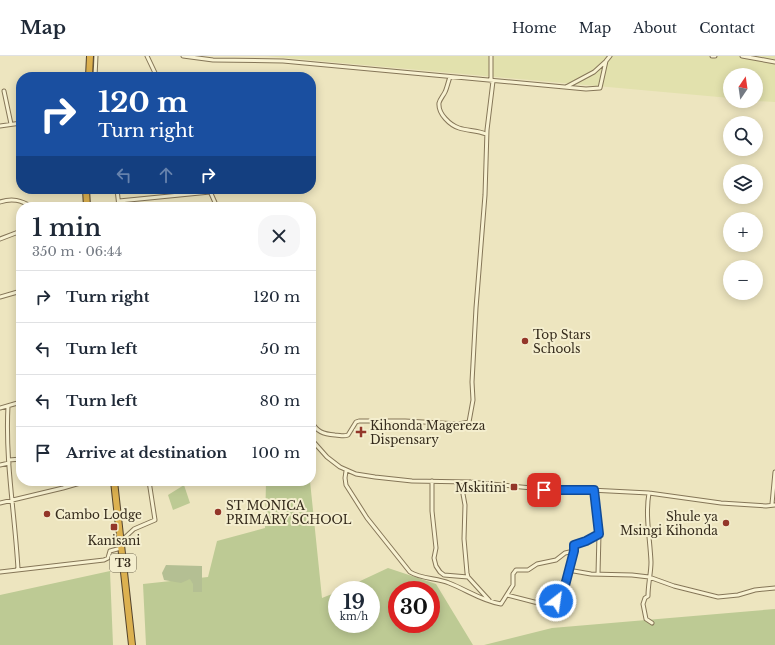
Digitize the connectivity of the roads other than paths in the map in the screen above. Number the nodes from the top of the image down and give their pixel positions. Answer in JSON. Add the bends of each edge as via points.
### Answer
{"nodes":[{"id":1,"x":90,"y":56,"type":"edge"},
{"id":2,"x":96,"y":56,"type":"edge"},
{"id":3,"x":147,"y":56,"type":"edge"},
{"id":4,"x":183,"y":56,"type":"edge"},
{"id":5,"x":491,"y":56,"type":"edge"},
{"id":6,"x":610,"y":56,"type":"edge"},
{"id":7,"x":712,"y":56,"type":"edge"},
{"id":8,"x":715,"y":56,"type":"edge"},
{"id":9,"x":742,"y":56,"type":"edge"},
{"id":10,"x":606,"y":62,"type":"junction"},
{"id":11,"x":775,"y":62,"type":"edge"},
{"id":12,"x":89,"y":72,"type":"edge"},
{"id":13,"x":95,"y":72,"type":"edge"},
{"id":14,"x":155,"y":72,"type":"edge"},
{"id":15,"x":450,"y":77,"type":"junction"},
{"id":16,"x":492,"y":81,"type":"junction"},
{"id":17,"x":566,"y":87,"type":"junction"},
{"id":18,"x":4,"y":91,"type":"dead end"},
{"id":19,"x":11,"y":124,"type":"junction"},
{"id":20,"x":16,"y":124,"type":"edge"},
{"id":21,"x":0,"y":126,"type":"edge"},
{"id":22,"x":486,"y":134,"type":"junction"},
{"id":23,"x":118,"y":194,"type":"edge"},
{"id":24,"x":177,"y":194,"type":"edge"},
{"id":25,"x":119,"y":201,"type":"joint"},
{"id":26,"x":0,"y":202,"type":"edge"},
{"id":27,"x":22,"y":202,"type":"edge"},
{"id":28,"x":16,"y":233,"type":"edge"},
{"id":29,"x":0,"y":239,"type":"edge"},
{"id":30,"x":16,"y":292,"type":"edge"},
{"id":31,"x":0,"y":297,"type":"edge"},
{"id":32,"x":16,"y":404,"type":"edge"},
{"id":33,"x":8,"y":406,"type":"junction"},
{"id":34,"x":0,"y":408,"type":"edge"},
{"id":35,"x":316,"y":428,"type":"edge"},
{"id":36,"x":316,"y":444,"type":"edge"},
{"id":37,"x":16,"y":460,"type":"edge"},
{"id":38,"x":9,"y":462,"type":"junction"},
{"id":39,"x":0,"y":465,"type":"edge"},
{"id":40,"x":346,"y":471,"type":"junction"},
{"id":41,"x":775,"y":472,"type":"edge"},
{"id":42,"x":432,"y":481,"type":"junction"},
{"id":43,"x":470,"y":482,"type":"junction"},
{"id":44,"x":68,"y":486,"type":"edge"},
{"id":45,"x":115,"y":486,"type":"edge"},
{"id":46,"x":150,"y":486,"type":"edge"},
{"id":47,"x":594,"y":490,"type":"junction"},
{"id":48,"x":649,"y":493,"type":"junction"},
{"id":49,"x":12,"y":500,"type":"junction"},
{"id":50,"x":0,"y":503,"type":"edge"},
{"id":51,"x":773,"y":504,"type":"edge"},
{"id":52,"x":599,"y":534,"type":"junction"},
{"id":53,"x":121,"y":545,"type":"junction"},
{"id":54,"x":574,"y":551,"type":"junction"},
{"id":55,"x":18,"y":569,"type":"junction"},
{"id":56,"x":568,"y":570,"type":"junction"},
{"id":57,"x":0,"y":572,"type":"edge"},
{"id":58,"x":598,"y":574,"type":"junction"},
{"id":59,"x":468,"y":577,"type":"junction"},
{"id":60,"x":649,"y":577,"type":"junction"},
{"id":61,"x":775,"y":588,"type":"edge"},
{"id":62,"x":507,"y":595,"type":"junction"},
{"id":63,"x":489,"y":600,"type":"junction"},
{"id":64,"x":652,"y":623,"type":"dead end"},
{"id":65,"x":132,"y":645,"type":"edge"}],
"edges":[{"from":1,"to":12,"type":"highway"},
{"from":2,"to":13,"type":"street"},
{"from":3,"to":14,"type":"street"},
{"from":4,"to":15,"type":"street"},
{"from":5,"to":16,"type":"street"},
{"from":6,"to":10,"type":"street"},
{"from":7,"to":8,"type":"street"},
{"from":9,"to":11,"type":"street"},
{"from":10,"to":17,"type":"street","via":[[594,72]]},
{"from":10,"to":17,"type":"street","via":[[600,88]]},
{"from":15,"to":16,"type":"street"},
{"from":15,"to":22,"type":"street","via":[[439,101],[442,115],[460,128]]},
{"from":16,"to":17,"type":"street"},
{"from":16,"to":22,"type":"street"},
{"from":18,"to":19,"type":"street"},
{"from":19,"to":20,"type":"street"},
{"from":19,"to":21,"type":"street"},
{"from":22,"to":35,"type":"street","via":[[473,400],[469,422],[459,424],[359,421],[348,435],[343,436],[320,432]]},
{"from":23,"to":25,"type":"street"},
{"from":24,"to":25,"type":"street"},
{"from":26,"to":27,"type":"street","via":[[10,199]]},
{"from":28,"to":29,"type":"street"},
{"from":30,"to":31,"type":"street"},
{"from":32,"to":33,"type":"street"},
{"from":33,"to":34,"type":"street"},
{"from":33,"to":38,"type":"street"},
{"from":36,"to":40,"type":"street"},
{"from":37,"to":38,"type":"street"},
{"from":38,"to":39,"type":"street"},
{"from":38,"to":49,"type":"street"},
{"from":40,"to":42,"type":"street","via":[[390,479]]},
{"from":40,"to":63,"type":"street","via":[[346,484],[367,518],[410,572],[448,582],[477,597]]},
{"from":41,"to":51,"type":"street"},
{"from":42,"to":43,"type":"street"},
{"from":42,"to":59,"type":"street","via":[[436,566],[444,575]]},
{"from":43,"to":47,"type":"street","via":[[547,490]]},
{"from":43,"to":59,"type":"street","via":[[464,488],[463,494]]},
{"from":44,"to":49,"type":"street"},
{"from":45,"to":53,"type":"highway","number":"T3"},
{"from":46,"to":53,"type":"street","via":[[155,520],[134,529]]},
{"from":47,"to":48,"type":"street"},
{"from":47,"to":52,"type":"street"},
{"from":48,"to":51,"type":"street","via":[[721,503],[766,506]]},
{"from":48,"to":60,"type":"street"},
{"from":49,"to":50,"type":"street"},
{"from":49,"to":55,"type":"street"},
{"from":52,"to":54,"type":"street","via":[[575,544]]},
{"from":52,"to":58,"type":"street"},
{"from":53,"to":55,"type":"street","via":[[110,551],[108,558],[104,560]]},
{"from":53,"to":65,"type":"highway","number":"T3"},
{"from":54,"to":56,"type":"street"},
{"from":54,"to":62,"type":"street","via":[[528,570],[516,570],[513,574],[513,585]]},
{"from":55,"to":57,"type":"street"},
{"from":56,"to":58,"type":"street"},
{"from":56,"to":62,"type":"street","via":[[562,597],[557,598],[554,605]]},
{"from":58,"to":60,"type":"street"},
{"from":59,"to":63,"type":"street"},
{"from":60,"to":61,"type":"street","via":[[714,596],[735,596]]},
{"from":60,"to":64,"type":"street","via":[[648,596],[643,604],[646,619]]},
{"from":62,"to":63,"type":"street","via":[[502,604]]}]}
